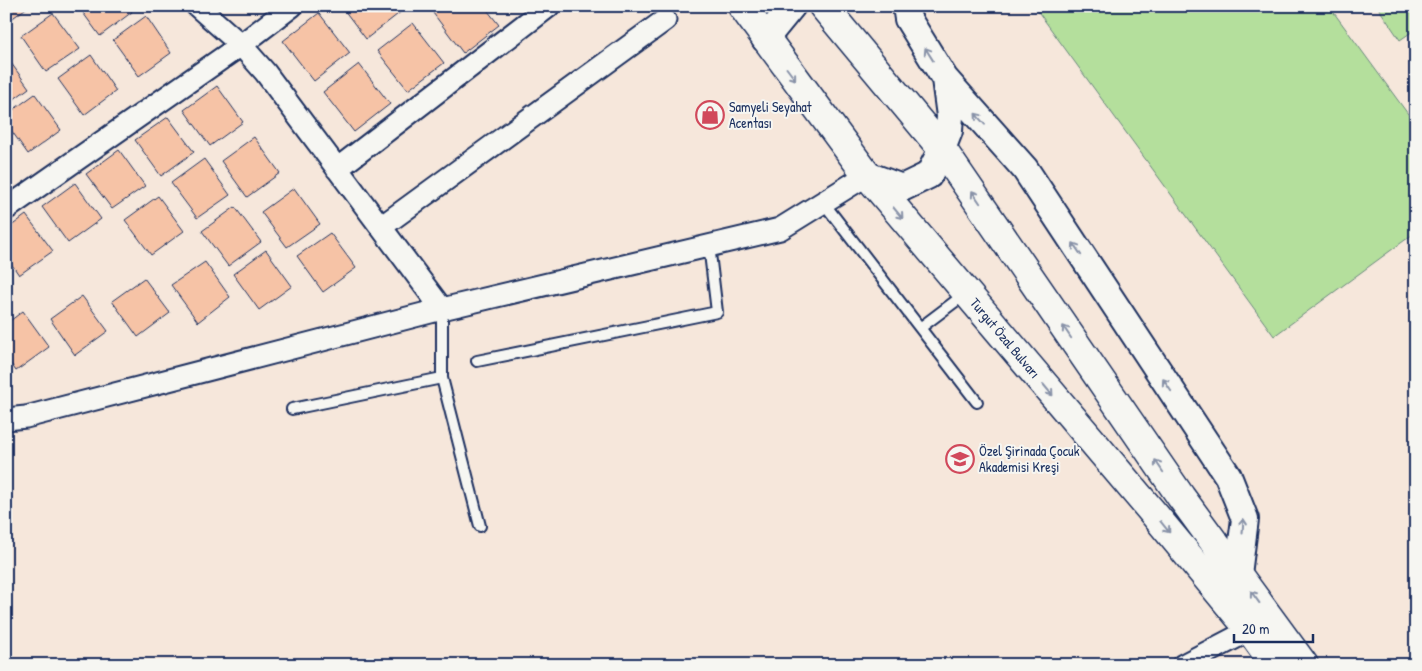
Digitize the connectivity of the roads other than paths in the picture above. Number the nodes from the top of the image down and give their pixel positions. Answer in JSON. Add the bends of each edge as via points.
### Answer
{"nodes":[{"id":1,"x":197,"y":6,"type":"edge"},
{"id":2,"x":292,"y":6,"type":"edge"},
{"id":3,"x":549,"y":6,"type":"edge"},
{"id":4,"x":742,"y":6,"type":"edge"},
{"id":5,"x":792,"y":6,"type":"edge"},
{"id":6,"x":823,"y":6,"type":"edge"},
{"id":7,"x":906,"y":6,"type":"edge"},
{"id":8,"x":666,"y":20,"type":"dead end"},
{"id":9,"x":765,"y":39,"type":"junction"},
{"id":10,"x":241,"y":45,"type":"junction"},
{"id":11,"x":945,"y":79,"type":"junction"},
{"id":12,"x":942,"y":149,"type":"junction"},
{"id":13,"x":337,"y":168,"type":"junction"},
{"id":14,"x":867,"y":175,"type":"junction"},
{"id":15,"x":823,"y":202,"type":"junction"},
{"id":16,"x":6,"y":209,"type":"edge"},
{"id":17,"x":381,"y":227,"type":"junction"},
{"id":18,"x":709,"y":245,"type":"junction"},
{"id":19,"x":966,"y":294,"type":"junction"},
{"id":20,"x":442,"y":309,"type":"junction"},
{"id":21,"x":920,"y":328,"type":"junction"},
{"id":22,"x":477,"y":360,"type":"dead end"},
{"id":23,"x":442,"y":378,"type":"junction"},
{"id":24,"x":977,"y":402,"type":"dead end"},
{"id":25,"x":292,"y":409,"type":"dead end"},
{"id":26,"x":6,"y":419,"type":"edge"},
{"id":27,"x":480,"y":526,"type":"dead end"},
{"id":28,"x":1238,"y":574,"type":"junction"},
{"id":29,"x":1250,"y":630,"type":"junction"},
{"id":30,"x":1183,"y":665,"type":"edge"},
{"id":31,"x":1275,"y":665,"type":"edge"},
{"id":32,"x":1304,"y":665,"type":"edge"}],
"edges":[{"from":1,"to":10,"type":"street"},
{"from":2,"to":10,"type":"street"},
{"from":3,"to":13,"type":"street"},
{"from":4,"to":9,"type":"highway","name":"Turgut Özal Bulvarı"},
{"from":5,"to":9,"type":"street"},
{"from":6,"to":12,"type":"highway"},
{"from":11,"to":7,"type":"street","one_way":true,"via":[[908,20]]},
{"from":8,"to":17,"type":"street"},
{"from":9,"to":14,"type":"highway","name":"Turgut Özal Bulvarı","one_way":true},
{"from":10,"to":13,"type":"street"},
{"from":10,"to":16,"type":"street"},
{"from":11,"to":12,"type":"street","via":[[950,116],[949,131]]},
{"from":28,"to":11,"type":"street","one_way":true,"via":[[1245,519],[1228,476],[1025,170]]},
{"from":12,"to":14,"type":"street","via":[[929,175],[902,188]]},
{"from":28,"to":12,"type":"highway","one_way":true,"via":[[1181,497]]},
{"from":13,"to":17,"type":"street"},
{"from":14,"to":15,"type":"street"},
{"from":14,"to":19,"type":"highway","name":"Turgut Özal Bulvarı","one_way":true},
{"from":15,"to":18,"type":"street","via":[[780,229]]},
{"from":15,"to":21,"type":"lane"},
{"from":17,"to":20,"type":"street"},
{"from":18,"to":20,"type":"street"},
{"from":18,"to":22,"type":"lane","via":[[717,312]]},
{"from":19,"to":21,"type":"lane"},
{"from":19,"to":29,"type":"highway","name":"Turgut Özal Bulvarı","one_way":true},
{"from":20,"to":23,"type":"lane"},
{"from":20,"to":26,"type":"street","via":[[26,417]]},
{"from":21,"to":24,"type":"lane"},
{"from":23,"to":25,"type":"lane"},
{"from":23,"to":27,"type":"lane"},
{"from":32,"to":28,"type":"highway","one_way":true},
{"from":29,"to":30,"type":"street"},
{"from":29,"to":31,"type":"highway","name":"Turgut Özal Bulvarı"}]}
